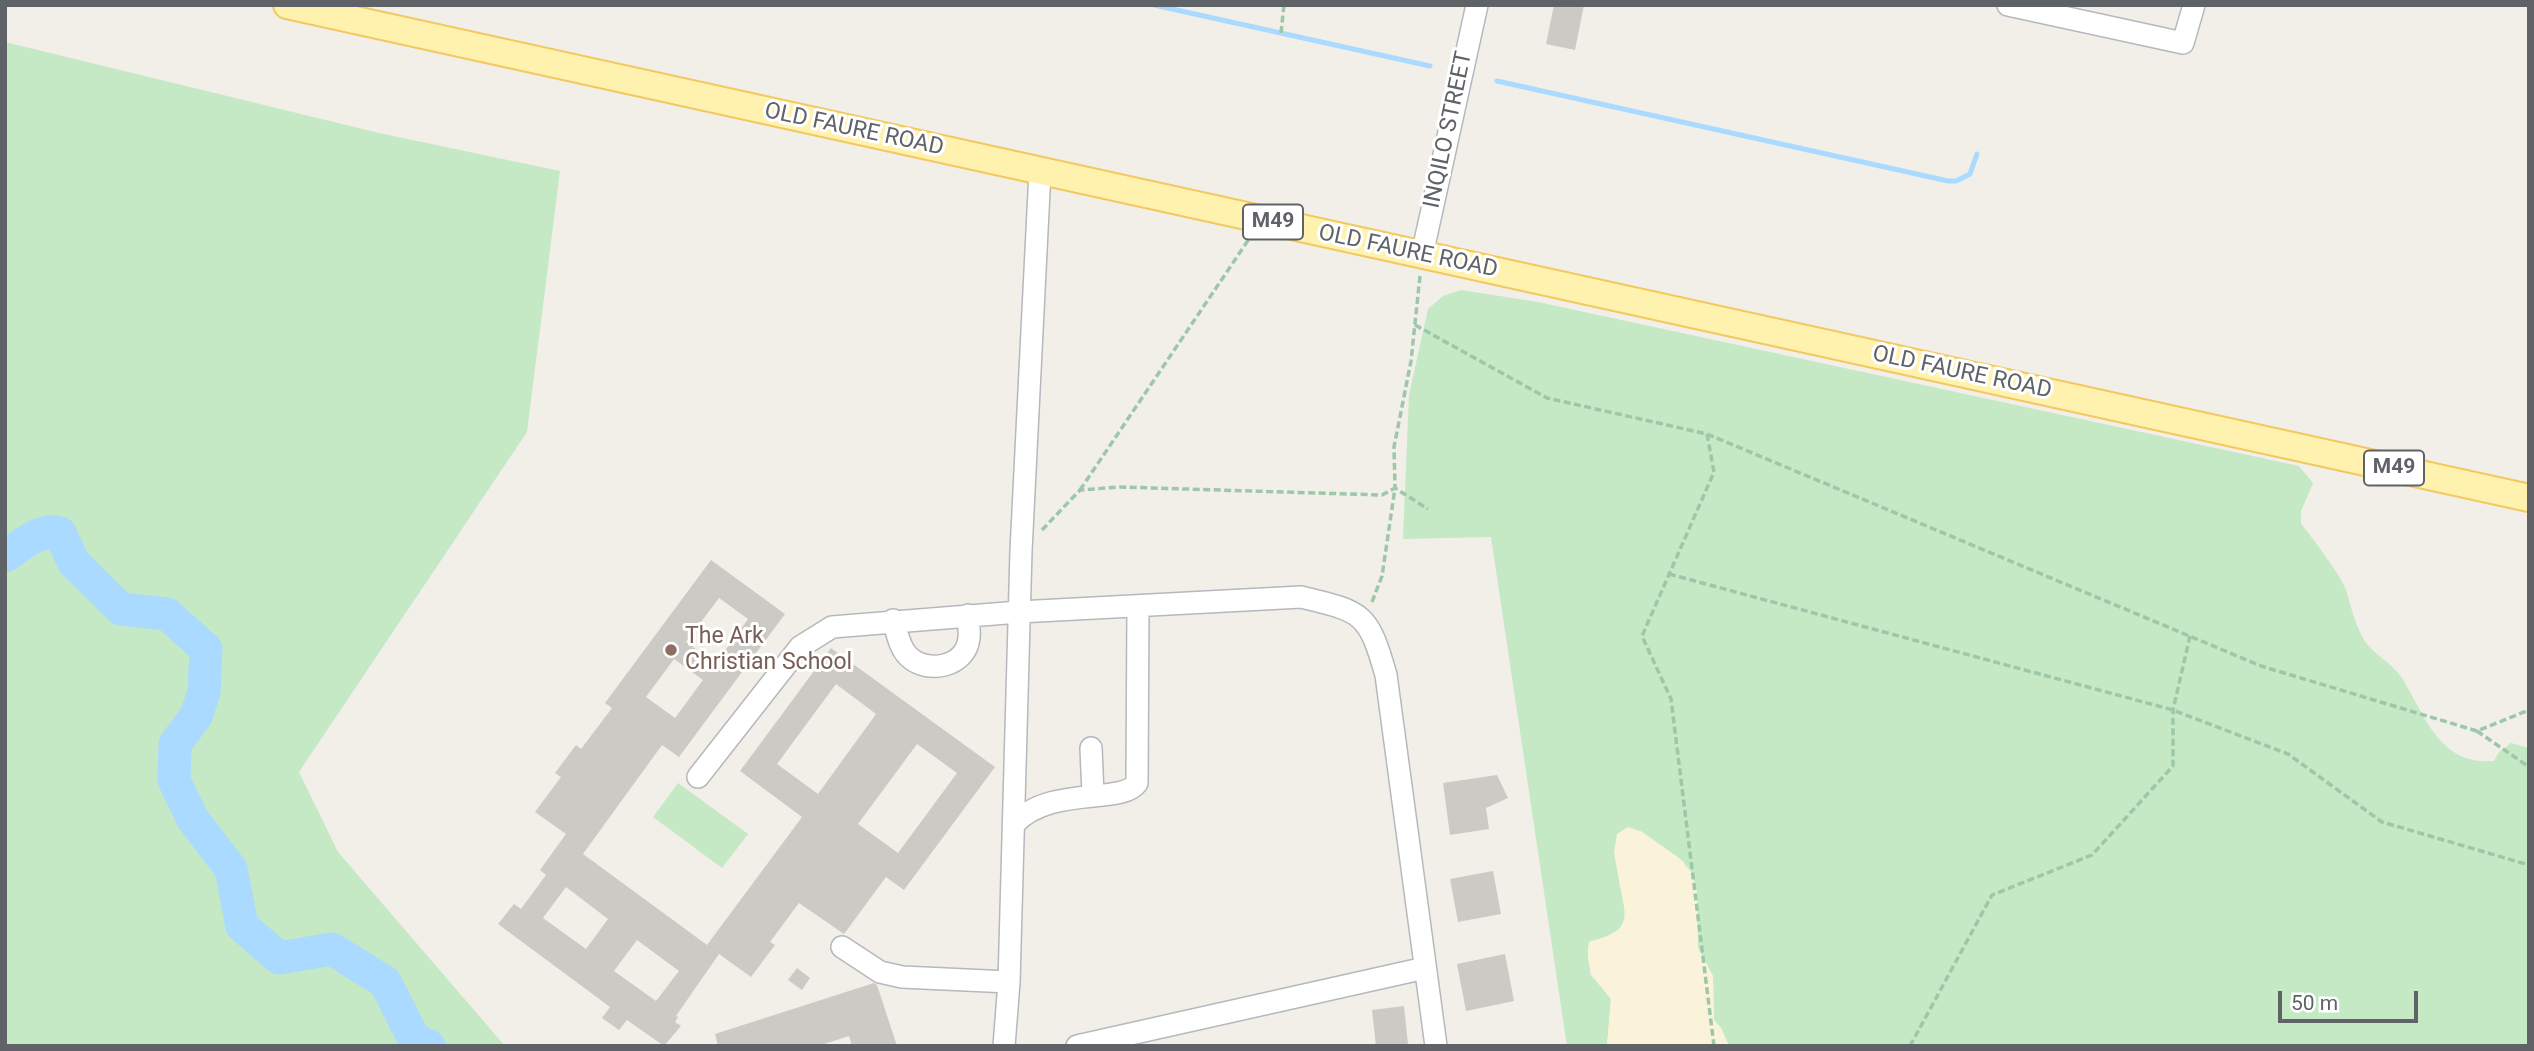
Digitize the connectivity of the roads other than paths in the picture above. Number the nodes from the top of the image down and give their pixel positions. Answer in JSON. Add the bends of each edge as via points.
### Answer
{"nodes":[{"id":1,"x":287,"y":5,"type":"edge"},
{"id":2,"x":1476,"y":5,"type":"edge"},
{"id":3,"x":2008,"y":5,"type":"edge"},
{"id":4,"x":2194,"y":5,"type":"edge"},
{"id":5,"x":1040,"y":171,"type":"junction"},
{"id":6,"x":1422,"y":255,"type":"junction"},
{"id":7,"x":2526,"y":498,"type":"edge"},
{"id":8,"x":1138,"y":606,"type":"junction"},
{"id":9,"x":1019,"y":612,"type":"junction"},
{"id":10,"x":968,"y":615,"type":"junction"},
{"id":11,"x":893,"y":620,"type":"junction"},
{"id":12,"x":1091,"y":748,"type":"dead end"},
{"id":13,"x":698,"y":777,"type":"dead end"},
{"id":14,"x":1015,"y":787,"type":"junction"},
{"id":15,"x":1093,"y":795,"type":"junction"},
{"id":16,"x":1045,"y":803,"type":"junction"},
{"id":17,"x":1014,"y":824,"type":"junction"},
{"id":18,"x":842,"y":947,"type":"dead end"},
{"id":19,"x":1425,"y":968,"type":"junction"},
{"id":20,"x":1009,"y":982,"type":"junction"},
{"id":21,"x":1004,"y":1046,"type":"edge"},
{"id":22,"x":1077,"y":1046,"type":"edge"},
{"id":23,"x":1436,"y":1046,"type":"edge"}],
"edges":[{"from":1,"to":5,"type":"main road","name":"OLD FAURE ROAD","number":"M49"},
{"from":2,"to":6,"type":"street","name":"INQILO STREET"},
{"from":3,"to":4,"type":"street","via":[[2183,43]]},
{"from":5,"to":6,"type":"main road","name":"OLD FAURE ROAD","number":"M49"},
{"from":5,"to":9,"type":"street"},
{"from":6,"to":7,"type":"main road","name":"OLD FAURE ROAD","number":"M49"},
{"from":8,"to":9,"type":"street"},
{"from":8,"to":15,"type":"street","via":[[1137,783],[1125,793]]},
{"from":8,"to":19,"type":"street","via":[[1301,597],[1344,608],[1365,619],[1386,675]]},
{"from":9,"to":10,"type":"street"},
{"from":9,"to":14,"type":"street"},
{"from":10,"to":11,"type":"street"},
{"from":10,"to":11,"type":"street","via":[[969,638],[963,652],[937,667],[908,656]]},
{"from":11,"to":13,"type":"street","via":[[845,624],[809,639]]},
{"from":12,"to":15,"type":"street"},
{"from":14,"to":16,"type":"street"},
{"from":14,"to":17,"type":"street"},
{"from":15,"to":16,"type":"street"},
{"from":16,"to":17,"type":"street"},
{"from":17,"to":20,"type":"street"},
{"from":18,"to":20,"type":"street","via":[[880,972],[930,980]]},
{"from":19,"to":22,"type":"street"},
{"from":19,"to":23,"type":"street"},
{"from":20,"to":21,"type":"street"}]}
